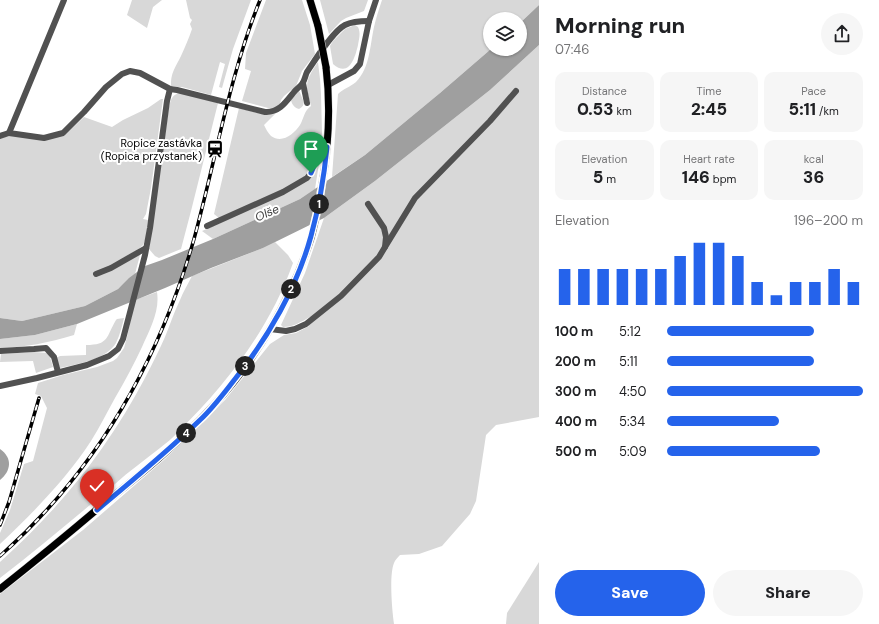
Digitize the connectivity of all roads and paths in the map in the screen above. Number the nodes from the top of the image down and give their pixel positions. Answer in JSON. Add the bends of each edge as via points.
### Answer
{"nodes":[{"id":1,"x":64,"y":0,"type":"edge"},
{"id":2,"x":310,"y":0,"type":"edge"},
{"id":3,"x":376,"y":0,"type":"edge"},
{"id":4,"x":369,"y":21,"type":"junction"},
{"id":5,"x":302,"y":83,"type":"junction"},
{"id":6,"x":328,"y":85,"type":"junction"},
{"id":7,"x":170,"y":89,"type":"junction"},
{"id":8,"x":516,"y":91,"type":"dead end"},
{"id":9,"x":307,"y":102,"type":"dead end"},
{"id":10,"x":9,"y":133,"type":"junction"},
{"id":11,"x":0,"y":136,"type":"edge"},
{"id":12,"x":327,"y":147,"type":"junction"},
{"id":13,"x":368,"y":204,"type":"dead end"},
{"id":14,"x":208,"y":226,"type":"dead end"},
{"id":15,"x":385,"y":247,"type":"junction"},
{"id":16,"x":146,"y":248,"type":"junction"},
{"id":17,"x":96,"y":274,"type":"dead end"},
{"id":18,"x":270,"y":329,"type":"junction"},
{"id":19,"x":0,"y":351,"type":"edge"},
{"id":20,"x":58,"y":372,"type":"junction"},
{"id":21,"x":0,"y":386,"type":"edge"},
{"id":22,"x":0,"y":589,"type":"edge"}],
"edges":[{"from":1,"to":10,"type":"street"},
{"from":2,"to":6,"type":"main road","bridge":true,"via":[[318,26]]},
{"from":3,"to":4,"type":"street"},
{"from":4,"to":5,"type":"street","via":[[352,22],[337,31],[321,51]]},
{"from":4,"to":6,"type":"street","via":[[360,64],[354,71]]},
{"from":5,"to":7,"type":"street","via":[[281,107],[270,113]]},
{"from":5,"to":9,"type":"street"},
{"from":6,"to":12,"type":"main road","via":[[330,110]]},
{"from":7,"to":10,"type":"street","via":[[140,73],[130,71],[106,87],[63,133],[44,138]]},
{"from":7,"to":16,"type":"street"},
{"from":8,"to":15,"type":"street","via":[[415,198]]},
{"from":10,"to":11,"type":"street"},
{"from":12,"to":14,"type":"street","via":[[318,156],[307,178],[283,192]]},
{"from":12,"to":18,"type":"main road","via":[[319,204],[311,237],[296,278]]},
{"from":13,"to":15,"type":"street","via":[[384,228]]},
{"from":15,"to":18,"type":"street","via":[[379,257],[341,296],[306,324],[286,331]]},
{"from":16,"to":17,"type":"street"},
{"from":16,"to":20,"type":"street","via":[[123,339],[118,348],[109,356],[87,365]]},
{"from":18,"to":22,"type":"main road","via":[[245,367],[200,420],[138,477]]},
{"from":19,"to":20,"type":"street","via":[[46,348],[54,357]]},
{"from":20,"to":21,"type":"street"}]}
